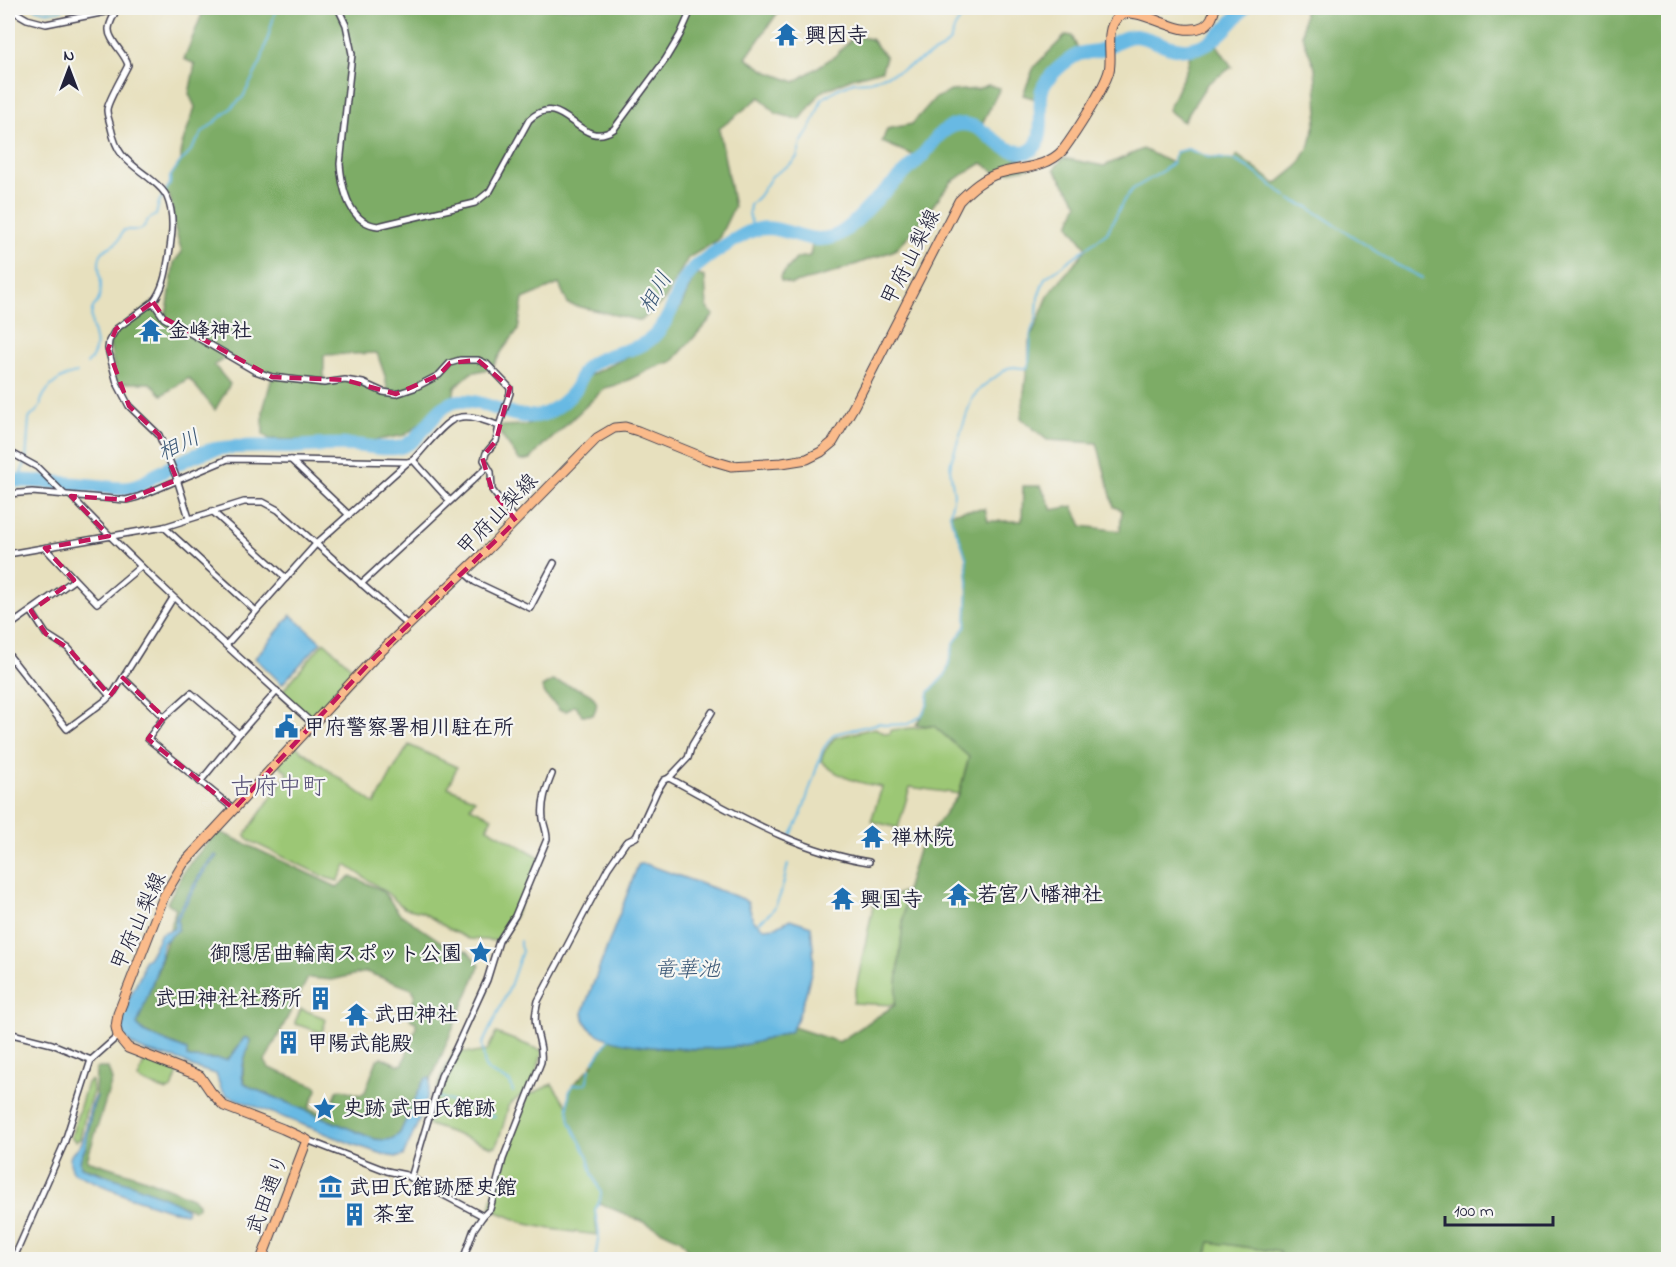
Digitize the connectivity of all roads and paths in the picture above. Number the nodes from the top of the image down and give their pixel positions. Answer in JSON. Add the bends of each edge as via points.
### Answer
{"nodes":[{"id":1,"x":8,"y":8,"type":"edge"},
{"id":2,"x":338,"y":8,"type":"edge"},
{"id":3,"x":692,"y":8,"type":"edge"},
{"id":4,"x":1215,"y":8,"type":"edge"},
{"id":5,"x":119,"y":9,"type":"edge"},
{"id":6,"x":153,"y":302,"type":"junction"},
{"id":7,"x":499,"y":426,"type":"junction"},
{"id":8,"x":8,"y":451,"type":"edge"},
{"id":9,"x":291,"y":460,"type":"junction"},
{"id":10,"x":410,"y":461,"type":"junction"},
{"id":11,"x":487,"y":467,"type":"junction"},
{"id":12,"x":176,"y":477,"type":"junction"},
{"id":13,"x":8,"y":494,"type":"edge"},
{"id":14,"x":65,"y":494,"type":"junction"},
{"id":15,"x":450,"y":501,"type":"junction"},
{"id":16,"x":212,"y":511,"type":"junction"},
{"id":17,"x":349,"y":515,"type":"junction"},
{"id":18,"x":189,"y":518,"type":"junction"},
{"id":19,"x":516,"y":521,"type":"junction"},
{"id":20,"x":164,"y":527,"type":"junction"},
{"id":21,"x":109,"y":536,"type":"junction"},
{"id":22,"x":317,"y":543,"type":"junction"},
{"id":23,"x":45,"y":548,"type":"junction"},
{"id":24,"x":8,"y":554,"type":"edge"},
{"id":25,"x":554,"y":563,"type":"dead end"},
{"id":26,"x":140,"y":567,"type":"junction"},
{"id":27,"x":464,"y":572,"type":"junction"},
{"id":28,"x":286,"y":578,"type":"junction"},
{"id":29,"x":74,"y":580,"type":"junction"},
{"id":30,"x":361,"y":584,"type":"junction"},
{"id":31,"x":173,"y":598,"type":"junction"},
{"id":32,"x":256,"y":611,"type":"junction"},
{"id":33,"x":31,"y":612,"type":"junction"},
{"id":34,"x":408,"y":626,"type":"junction"},
{"id":35,"x":8,"y":627,"type":"edge"},
{"id":36,"x":226,"y":645,"type":"junction"},
{"id":37,"x":8,"y":654,"type":"edge"},
{"id":38,"x":123,"y":678,"type":"junction"},
{"id":39,"x":277,"y":691,"type":"junction"},
{"id":40,"x":110,"y":696,"type":"junction"},
{"id":41,"x":712,"y":712,"type":"dead end"},
{"id":42,"x":164,"y":717,"type":"junction"},
{"id":43,"x":313,"y":724,"type":"junction"},
{"id":44,"x":239,"y":734,"type":"junction"},
{"id":45,"x":552,"y":774,"type":"dead end"},
{"id":46,"x":669,"y":778,"type":"junction"},
{"id":47,"x":200,"y":782,"type":"junction"},
{"id":48,"x":234,"y":809,"type":"junction"},
{"id":49,"x":869,"y":862,"type":"dead end"},
{"id":50,"x":8,"y":1033,"type":"edge"},
{"id":51,"x":118,"y":1036,"type":"junction"},
{"id":52,"x":91,"y":1060,"type":"junction"},
{"id":53,"x":307,"y":1140,"type":"junction"},
{"id":54,"x":411,"y":1178,"type":"junction"},
{"id":55,"x":483,"y":1216,"type":"junction"},
{"id":56,"x":13,"y":1260,"type":"edge"},
{"id":57,"x":261,"y":1260,"type":"edge"},
{"id":58,"x":463,"y":1260,"type":"edge"}],
"edges":[{"from":1,"to":5,"type":"street","via":[[46,24]]},
{"from":2,"to":3,"type":"street","via":[[352,54],[340,172],[352,211],[364,222],[378,226],[475,203],[490,191],[529,120],[540,112],[560,112],[593,134],[614,129],[665,60]]},
{"from":4,"to":19,"type":"main road","name":"甲府山梨線","via":[[1210,21],[1191,30],[1141,14],[1124,14],[1115,20],[1102,89],[1062,151],[1037,166],[983,180],[959,201],[854,406],[833,442],[821,452],[782,464],[731,465],[638,431],[614,428],[597,438]]},
{"from":5,"to":6,"type":"street","via":[[109,33],[128,65],[106,108],[114,142],[125,159],[159,186],[172,216],[164,282]]},
{"from":6,"to":7,"type":"street","via":[[164,318],[272,377],[324,383],[345,380],[396,394],[439,375],[450,363],[477,360],[487,364],[510,388]]},
{"from":6,"to":12,"type":"street","via":[[116,329],[108,349],[117,383],[129,406],[159,435]]},
{"from":7,"to":10,"type":"street","via":[[466,417],[453,419]]},
{"from":7,"to":11,"type":"street","via":[[496,441],[484,456]]},
{"from":8,"to":14,"type":"street","via":[[46,475]]},
{"from":9,"to":10,"type":"street"},
{"from":9,"to":12,"type":"street","via":[[228,459]]},
{"from":9,"to":17,"type":"street"},
{"from":10,"to":15,"type":"street"},
{"from":10,"to":17,"type":"street"},
{"from":11,"to":15,"type":"street"},
{"from":11,"to":19,"type":"street","via":[[492,490]]},
{"from":12,"to":14,"type":"street","via":[[126,500]]},
{"from":12,"to":18,"type":"street"},
{"from":13,"to":14,"type":"street"},
{"from":14,"to":21,"type":"street"},
{"from":15,"to":30,"type":"street"},
{"from":16,"to":18,"type":"street"},
{"from":16,"to":22,"type":"street","via":[[244,502],[263,502],[279,510]]},
{"from":16,"to":28,"type":"street"},
{"from":17,"to":22,"type":"street"},
{"from":18,"to":20,"type":"street"},
{"from":19,"to":27,"type":"main road","name":"甲府山梨線"},
{"from":20,"to":21,"type":"street"},
{"from":20,"to":32,"type":"street"},
{"from":21,"to":23,"type":"street"},
{"from":21,"to":26,"type":"street"},
{"from":22,"to":28,"type":"street"},
{"from":22,"to":30,"type":"street"},
{"from":23,"to":24,"type":"street"},
{"from":23,"to":29,"type":"street"},
{"from":25,"to":27,"type":"street","via":[[530,608],[475,582]]},
{"from":26,"to":29,"type":"street","via":[[97,603]]},
{"from":26,"to":31,"type":"street"},
{"from":27,"to":34,"type":"main road","name":"甲府山梨線"},
{"from":28,"to":32,"type":"street"},
{"from":29,"to":33,"type":"street"},
{"from":30,"to":34,"type":"street"},
{"from":31,"to":36,"type":"street"},
{"from":31,"to":38,"type":"street"},
{"from":32,"to":36,"type":"street"},
{"from":33,"to":35,"type":"street"},
{"from":33,"to":40,"type":"street","via":[[46,634],[68,648]]},
{"from":34,"to":43,"type":"main road","name":"甲府山梨線"},
{"from":36,"to":39,"type":"street"},
{"from":37,"to":40,"type":"street","via":[[68,729]]},
{"from":38,"to":40,"type":"street"},
{"from":38,"to":42,"type":"street"},
{"from":39,"to":43,"type":"street"},
{"from":39,"to":44,"type":"street"},
{"from":41,"to":46,"type":"street","via":[[688,758]]},
{"from":42,"to":44,"type":"street","via":[[191,693]]},
{"from":42,"to":47,"type":"street","via":[[148,739]]},
{"from":43,"to":48,"type":"main road","name":"甲府山梨線"},
{"from":44,"to":47,"type":"street"},
{"from":45,"to":54,"type":"street","via":[[543,799],[547,839],[441,1076]]},
{"from":46,"to":49,"type":"street","via":[[788,839]]},
{"from":46,"to":55,"type":"street","via":[[657,791],[636,837],[626,842],[608,868],[538,1001],[535,1010],[543,1051],[541,1062],[503,1159],[490,1209]]},
{"from":47,"to":48,"type":"street"},
{"from":48,"to":51,"type":"main road","name":"甲府山梨線","via":[[183,864],[164,896],[117,1014]]},
{"from":50,"to":52,"type":"street","via":[[52,1044]]},
{"from":51,"to":52,"type":"street"},
{"from":51,"to":53,"type":"main road","via":[[128,1048],[200,1076],[224,1106]]},
{"from":52,"to":56,"type":"street","via":[[64,1144]]},
{"from":53,"to":54,"type":"street"},
{"from":53,"to":57,"type":"main road","name":"武田通り"},
{"from":54,"to":55,"type":"street"},
{"from":55,"to":58,"type":"street","via":[[474,1228]]}]}
